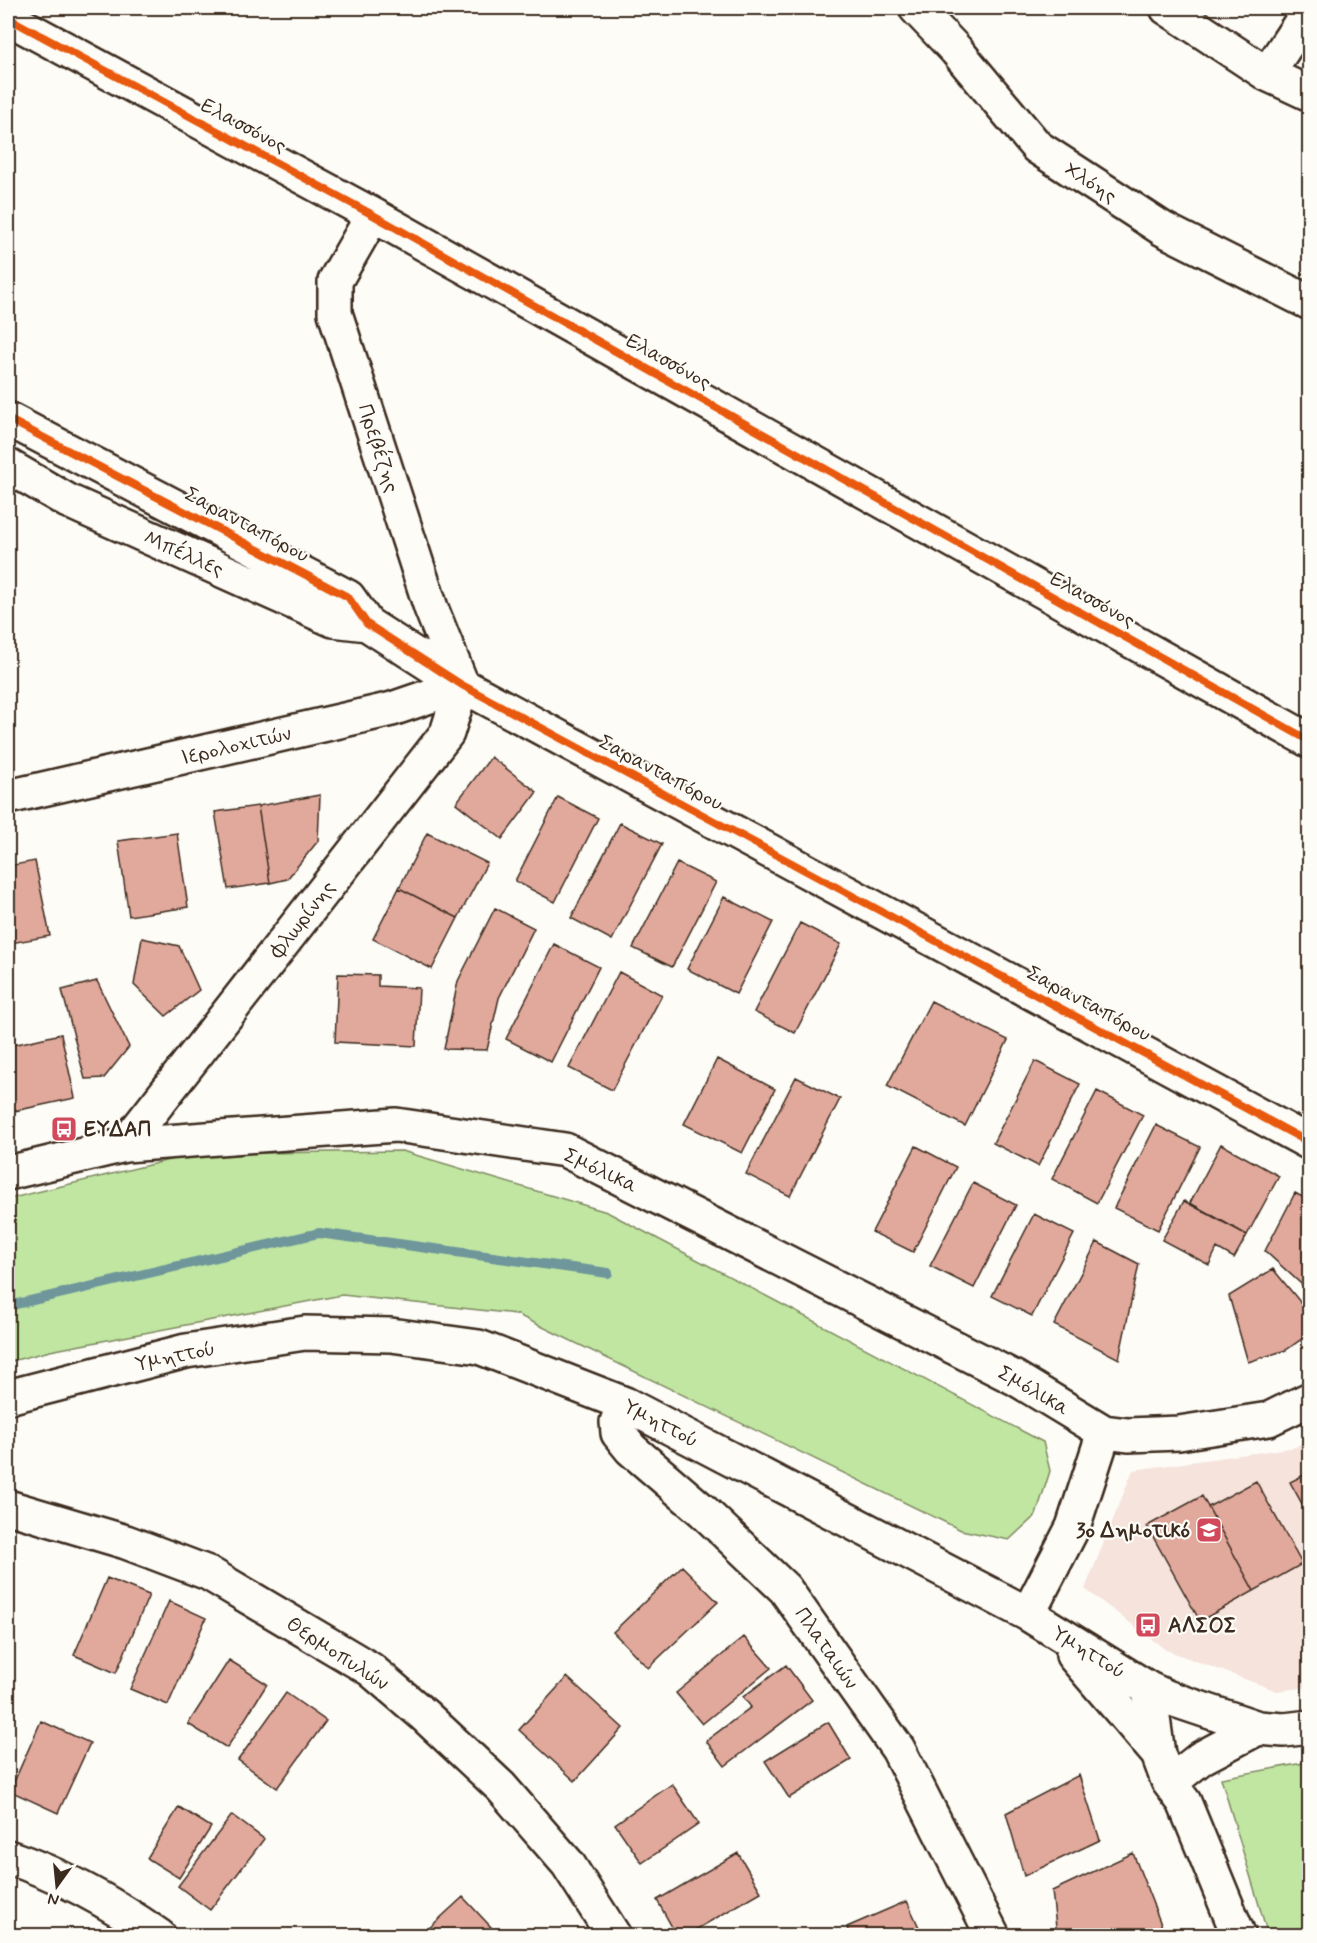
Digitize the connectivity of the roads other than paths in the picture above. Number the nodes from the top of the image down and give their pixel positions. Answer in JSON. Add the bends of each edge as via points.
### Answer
{"nodes":[{"id":1,"x":916,"y":8,"type":"edge"},
{"id":2,"x":1167,"y":8,"type":"edge"},
{"id":3,"x":1310,"y":9,"type":"edge"},
{"id":4,"x":8,"y":18,"type":"edge"},
{"id":5,"x":1267,"y":74,"type":"junction"},
{"id":6,"x":1310,"y":94,"type":"edge"},
{"id":7,"x":374,"y":215,"type":"junction"},
{"id":8,"x":1310,"y":303,"type":"edge"},
{"id":9,"x":8,"y":419,"type":"edge"},
{"id":10,"x":8,"y":466,"type":"edge"},
{"id":11,"x":367,"y":624,"type":"junction"},
{"id":12,"x":462,"y":685,"type":"junction"},
{"id":13,"x":1310,"y":741,"type":"edge"},
{"id":14,"x":8,"y":797,"type":"edge"},
{"id":15,"x":1310,"y":1143,"type":"edge"},
{"id":16,"x":125,"y":1145,"type":"junction"},
{"id":17,"x":8,"y":1173,"type":"edge"},
{"id":18,"x":8,"y":1397,"type":"edge"},
{"id":19,"x":1310,"y":1399,"type":"edge"},
{"id":20,"x":626,"y":1404,"type":"junction"},
{"id":21,"x":1104,"y":1432,"type":"junction"},
{"id":22,"x":8,"y":1507,"type":"edge"},
{"id":23,"x":1037,"y":1621,"type":"junction"},
{"id":24,"x":1159,"y":1693,"type":"junction"},
{"id":25,"x":1310,"y":1727,"type":"edge"},
{"id":26,"x":1258,"y":1728,"type":"junction"},
{"id":27,"x":1174,"y":1777,"type":"junction"},
{"id":28,"x":8,"y":1857,"type":"edge"},
{"id":29,"x":159,"y":1935,"type":"edge"},
{"id":30,"x":614,"y":1935,"type":"edge"},
{"id":31,"x":993,"y":1935,"type":"edge"},
{"id":32,"x":1239,"y":1935,"type":"edge"}],
"edges":[{"from":1,"to":8,"type":"street","name":"Χλόης","via":[[1037,147],[1163,229]]},
{"from":2,"to":5,"type":"street"},
{"from":3,"to":5,"type":"street"},
{"from":4,"to":7,"type":"street","name":"Ελασσόνος"},
{"from":5,"to":6,"type":"street"},
{"from":7,"to":12,"type":"street","name":"Πρεβέζης","via":[[334,280],[335,313],[431,608]]},
{"from":7,"to":13,"type":"street","name":"Ελασσόνος"},
{"from":9,"to":11,"type":"street","name":"Σαρανταπόρου","via":[[348,597]]},
{"from":10,"to":11,"type":"street","name":"Μπέλλες","via":[[69,501],[333,620]]},
{"from":11,"to":12,"type":"street","name":"Σαρανταπόρου"},
{"from":12,"to":14,"type":"street","name":"Ιερολοχιτών","via":[[392,710]]},
{"from":12,"to":15,"type":"street","name":"Σαρανταπόρου"},
{"from":12,"to":16,"type":"street","name":"Φλωρίνης","via":[[447,733]]},
{"from":16,"to":17,"type":"street","name":"Σμόλικα"},
{"from":16,"to":21,"type":"street","name":"Σμόλικα","via":[[396,1125],[565,1150],[1015,1378]]},
{"from":18,"to":20,"type":"street","name":"Υμηττού","via":[[186,1351],[305,1333],[391,1335],[479,1347]]},
{"from":19,"to":21,"type":"street","name":"Σμόλικα","via":[[1269,1419],[1179,1433]]},
{"from":20,"to":23,"type":"street","name":"Υμηττού"},
{"from":20,"to":31,"type":"street","name":"Πλαταιών","via":[[617,1422],[618,1433],[785,1590],[898,1749]]},
{"from":21,"to":23,"type":"street"},
{"from":22,"to":30,"type":"street","name":"Θερμοπυλών","via":[[126,1542],[208,1573],[370,1669],[501,1787],[568,1864]]},
{"from":23,"to":24,"type":"street","name":"Υμηττού"},
{"from":23,"to":27,"type":"street","via":[[1085,1667]]},
{"from":24,"to":26,"type":"street"},
{"from":24,"to":27,"type":"street","name":"Υμηττού"},
{"from":25,"to":26,"type":"street"},
{"from":26,"to":27,"type":"street"},
{"from":27,"to":32,"type":"street","name":"Υμηττού"},
{"from":28,"to":29,"type":"street","via":[[38,1867],[118,1908]]}]}
